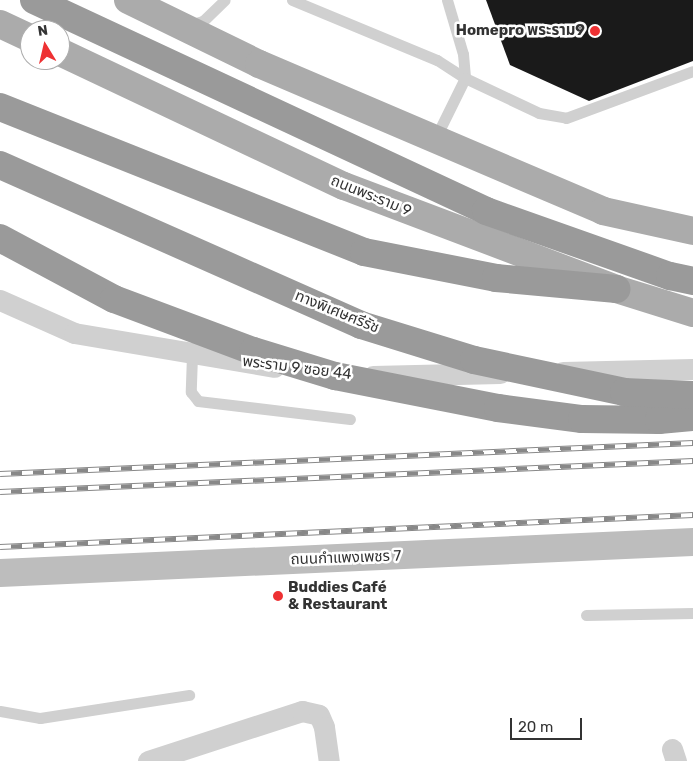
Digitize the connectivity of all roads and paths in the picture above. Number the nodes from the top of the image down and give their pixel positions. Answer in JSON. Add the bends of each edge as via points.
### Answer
{"nodes":[{"id":1,"x":34,"y":0,"type":"edge"},
{"id":2,"x":225,"y":0,"type":"edge"},
{"id":3,"x":292,"y":0,"type":"edge"},
{"id":4,"x":446,"y":0,"type":"edge"},
{"id":5,"x":134,"y":2,"type":"edge"},
{"id":6,"x":0,"y":24,"type":"edge"},
{"id":7,"x":182,"y":26,"type":"junction"},
{"id":8,"x":20,"y":33,"type":"edge"},
{"id":9,"x":70,"y":57,"type":"edge"},
{"id":10,"x":693,"y":71,"type":"edge"},
{"id":11,"x":465,"y":78,"type":"junction"},
{"id":12,"x":0,"y":107,"type":"edge"},
{"id":13,"x":435,"y":139,"type":"junction"},
{"id":14,"x":0,"y":165,"type":"edge"},
{"id":15,"x":693,"y":231,"type":"edge"},
{"id":16,"x":0,"y":238,"type":"edge"},
{"id":17,"x":693,"y":281,"type":"edge"},
{"id":18,"x":616,"y":289,"type":"junction"},
{"id":19,"x":0,"y":300,"type":"edge"},
{"id":20,"x":693,"y":313,"type":"edge"},
{"id":21,"x":192,"y":355,"type":"junction"},
{"id":22,"x":693,"y":369,"type":"edge"},
{"id":23,"x":335,"y":376,"type":"junction"},
{"id":24,"x":693,"y":395,"type":"edge"},
{"id":25,"x":693,"y":417,"type":"edge"},
{"id":26,"x":350,"y":419,"type":"dead end"},
{"id":27,"x":693,"y":542,"type":"edge"},
{"id":28,"x":0,"y":573,"type":"edge"},
{"id":29,"x":693,"y":613,"type":"edge"},
{"id":30,"x":586,"y":615,"type":"dead end"},
{"id":31,"x":189,"y":695,"type":"dead end"},
{"id":32,"x":0,"y":711,"type":"edge"},
{"id":33,"x":148,"y":761,"type":"edge"},
{"id":34,"x":329,"y":761,"type":"edge"}],
"edges":[{"from":1,"to":17,"type":"highway","via":[[486,211],[670,276]]},
{"from":2,"to":7,"type":"lane","via":[[204,21]]},
{"from":3,"to":11,"type":"lane","via":[[437,60]]},
{"from":4,"to":11,"type":"lane","via":[[463,54]]},
{"from":5,"to":7,"type":"main road"},
{"from":6,"to":8,"type":"main road"},
{"from":7,"to":13,"type":"main road","via":[[259,64]]},
{"from":9,"to":18,"type":"main road","name":"ถนนพระราม 9","via":[[344,186]]},
{"from":10,"to":11,"type":"lane","via":[[566,118],[539,113]]},
{"from":11,"to":13,"type":"lane"},
{"from":12,"to":18,"type":"highway","via":[[364,252],[496,278]]},
{"from":13,"to":15,"type":"main road","via":[[603,211]]},
{"from":14,"to":24,"type":"highway","name":"ทางพิเศษศรีรัช","bridge":true,"via":[[361,325],[474,360],[624,392]]},
{"from":16,"to":23,"type":"highway","via":[[114,299],[253,351]]},
{"from":18,"to":20,"type":"main road","name":"ถนนพระราม 9"},
{"from":19,"to":21,"type":"street","name":"พระราม 9 ซอย 44","via":[[74,333]]},
{"from":21,"to":23,"type":"street","name":"พระราม 9 ซอย 44"},
{"from":21,"to":26,"type":"lane","via":[[191,392],[198,401]]},
{"from":22,"to":23,"type":"street","name":"พระราม 9 ซอย 44"},
{"from":23,"to":25,"type":"highway","via":[[498,408],[582,419]]},
{"from":27,"to":28,"type":"street","name":"ถนนกำแพงเพชร 7"},
{"from":29,"to":30,"type":"lane"},
{"from":31,"to":32,"type":"lane","via":[[40,718]]},
{"from":33,"to":34,"type":"street","via":[[302,711],[319,715]]}]}
